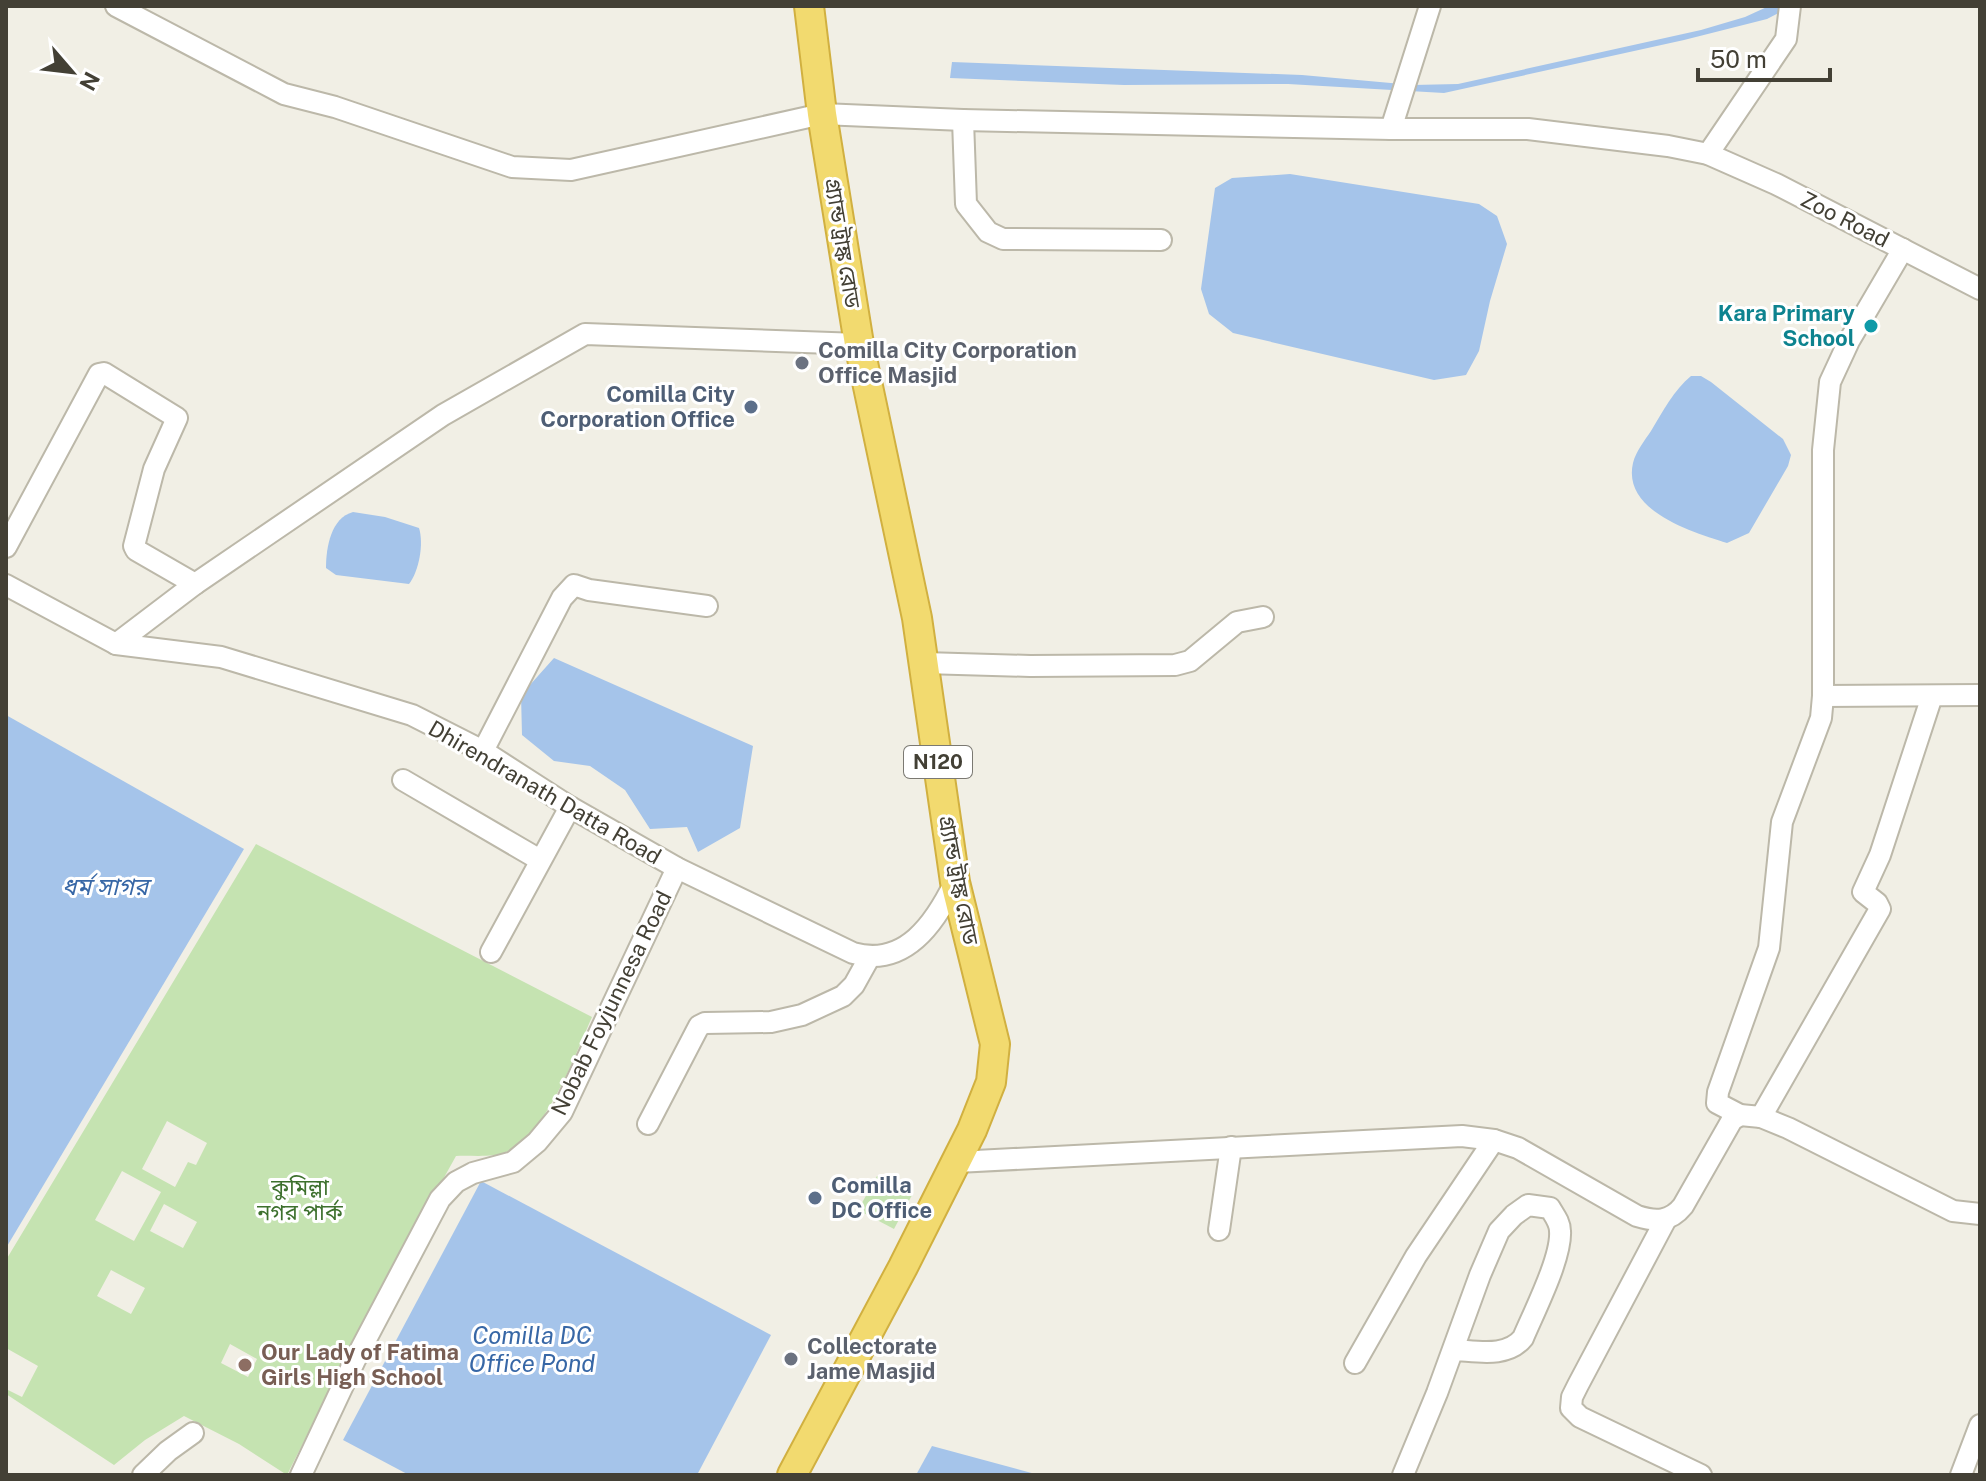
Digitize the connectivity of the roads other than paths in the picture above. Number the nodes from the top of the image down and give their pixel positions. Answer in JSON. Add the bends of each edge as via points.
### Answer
{"nodes":[{"id":1,"x":116,"y":6,"type":"edge"},
{"id":2,"x":809,"y":6,"type":"edge"},
{"id":3,"x":1430,"y":6,"type":"edge"},
{"id":4,"x":1790,"y":6,"type":"edge"},
{"id":5,"x":822,"y":114,"type":"junction"},
{"id":6,"x":963,"y":120,"type":"junction"},
{"id":7,"x":1394,"y":120,"type":"junction"},
{"id":8,"x":1708,"y":154,"type":"junction"},
{"id":9,"x":1161,"y":240,"type":"dead end"},
{"id":10,"x":1903,"y":249,"type":"junction"},
{"id":11,"x":1980,"y":289,"type":"edge"},
{"id":12,"x":859,"y":344,"type":"junction"},
{"id":13,"x":6,"y":547,"type":"edge"},
{"id":14,"x":195,"y":584,"type":"junction"},
{"id":15,"x":6,"y":585,"type":"edge"},
{"id":16,"x":707,"y":606,"type":"dead end"},
{"id":17,"x":1263,"y":617,"type":"dead end"},
{"id":18,"x":116,"y":644,"type":"junction"},
{"id":19,"x":924,"y":663,"type":"junction"},
{"id":20,"x":1980,"y":695,"type":"edge"},
{"id":21,"x":1823,"y":696,"type":"junction"},
{"id":22,"x":1932,"y":696,"type":"junction"},
{"id":23,"x":483,"y":751,"type":"junction"},
{"id":24,"x":403,"y":780,"type":"dead end"},
{"id":25,"x":570,"y":807,"type":"junction"},
{"id":26,"x":540,"y":860,"type":"junction"},
{"id":27,"x":677,"y":868,"type":"junction"},
{"id":28,"x":955,"y":882,"type":"junction"},
{"id":29,"x":491,"y":952,"type":"dead end"},
{"id":30,"x":869,"y":958,"type":"junction"},
{"id":31,"x":1717,"y":1103,"type":"junction"},
{"id":32,"x":1740,"y":1115,"type":"junction"},
{"id":33,"x":1761,"y":1117,"type":"junction"},
{"id":34,"x":648,"y":1124,"type":"dead end"},
{"id":35,"x":1494,"y":1140,"type":"junction"},
{"id":36,"x":1231,"y":1147,"type":"junction"},
{"id":37,"x":1715,"y":1150,"type":"junction"},
{"id":38,"x":957,"y":1162,"type":"junction"},
{"id":39,"x":1980,"y":1214,"type":"edge"},
{"id":40,"x":1666,"y":1219,"type":"junction"},
{"id":41,"x":1219,"y":1230,"type":"dead end"},
{"id":42,"x":1454,"y":1350,"type":"junction"},
{"id":43,"x":1355,"y":1363,"type":"dead end"},
{"id":44,"x":1980,"y":1425,"type":"edge"},
{"id":45,"x":193,"y":1433,"type":"dead end"},
{"id":46,"x":143,"y":1475,"type":"edge"},
{"id":47,"x":301,"y":1475,"type":"edge"},
{"id":48,"x":792,"y":1475,"type":"edge"},
{"id":49,"x":1403,"y":1475,"type":"edge"},
{"id":50,"x":1701,"y":1475,"type":"edge"},
{"id":51,"x":1961,"y":1475,"type":"edge"}],
"edges":[{"from":1,"to":5,"type":"street","name":"Zoo Road","via":[[284,94],[512,167],[571,170]]},
{"from":2,"to":5,"type":"highway","name":"গ্র্যান্ড ট্রাঙ্ক রোড","number":"N120"},
{"from":3,"to":7,"type":"street"},
{"from":4,"to":8,"type":"street","via":[[1786,39]]},
{"from":5,"to":6,"type":"street","name":"Zoo Road"},
{"from":5,"to":12,"type":"highway","name":"গ্র্যান্ড ট্রাঙ্ক রোড","number":"N120"},
{"from":6,"to":7,"type":"street","name":"Zoo Road"},
{"from":6,"to":9,"type":"street","via":[[966,204],[988,232],[1003,239]]},
{"from":7,"to":8,"type":"street","name":"Zoo Road","via":[[1528,129]]},
{"from":8,"to":10,"type":"street","name":"Zoo Road"},
{"from":10,"to":11,"type":"street","name":"Zoo Road"},
{"from":10,"to":21,"type":"street","via":[[1830,382],[1823,450]]},
{"from":12,"to":14,"type":"street","via":[[585,334],[443,415]]},
{"from":12,"to":19,"type":"highway","name":"গ্র্যান্ড ট্রাঙ্ক রোড","number":"N120"},
{"from":13,"to":14,"type":"street","via":[[104,373],[177,418],[154,469],[134,546]]},
{"from":14,"to":18,"type":"street"},
{"from":15,"to":18,"type":"street","name":"Dhirendranath Datta Road"},
{"from":16,"to":23,"type":"street","via":[[574,585],[562,598]]},
{"from":17,"to":19,"type":"street","via":[[1237,622],[1190,661],[1175,665]]},
{"from":18,"to":23,"type":"street","name":"Dhirendranath Datta Road","via":[[221,657],[321,686],[412,715]]},
{"from":19,"to":28,"type":"highway","name":"গ্র্যান্ড ট্রাঙ্ক রোড","number":"N120"},
{"from":20,"to":22,"type":"street"},
{"from":21,"to":22,"type":"street"},
{"from":21,"to":31,"type":"street","via":[[1821,718],[1782,822],[1769,948]]},
{"from":22,"to":33,"type":"street","via":[[1863,892],[1880,909]]},
{"from":23,"to":25,"type":"street","name":"Dhirendranath Datta Road"},
{"from":24,"to":26,"type":"street"},
{"from":25,"to":26,"type":"street"},
{"from":25,"to":27,"type":"street","name":"Dhirendranath Datta Road"},
{"from":26,"to":29,"type":"street"},
{"from":27,"to":30,"type":"street","name":"Dhirendranath Datta Road"},
{"from":27,"to":47,"type":"street","name":"Nobab Foyjunnesa Road","via":[[562,1112],[513,1162],[473,1173],[440,1199]]},
{"from":28,"to":30,"type":"street","via":[[926,930],[890,955]]},
{"from":28,"to":38,"type":"highway","name":"গ্র্যান্ড ট্রাঙ্ক রোড","number":"N120","via":[[995,1044],[991,1082]]},
{"from":30,"to":34,"type":"street","via":[[843,996],[802,1015],[699,1026]]},
{"from":31,"to":32,"type":"street"},
{"from":31,"to":37,"type":"street"},
{"from":32,"to":33,"type":"street"},
{"from":32,"to":37,"type":"street"},
{"from":33,"to":39,"type":"street","via":[[1953,1211]]},
{"from":35,"to":36,"type":"street","via":[[1462,1136]]},
{"from":35,"to":40,"type":"street","via":[[1531,1154],[1637,1216]]},
{"from":35,"to":43,"type":"street","via":[[1416,1256]]},
{"from":36,"to":38,"type":"street"},
{"from":36,"to":41,"type":"street"},
{"from":37,"to":40,"type":"street","via":[[1683,1206]]},
{"from":38,"to":48,"type":"highway","name":"গ্র্যান্ড ট্রাঙ্ক রোড","number":"N120"},
{"from":40,"to":50,"type":"street","via":[[1578,1385],[1571,1408]]},
{"from":42,"to":42,"type":"street","via":[[1502,1351],[1523,1338],[1557,1249],[1560,1231],[1550,1208],[1528,1205],[1499,1231]]},
{"from":42,"to":49,"type":"street"},
{"from":44,"to":51,"type":"street"},
{"from":45,"to":46,"type":"street"}]}
